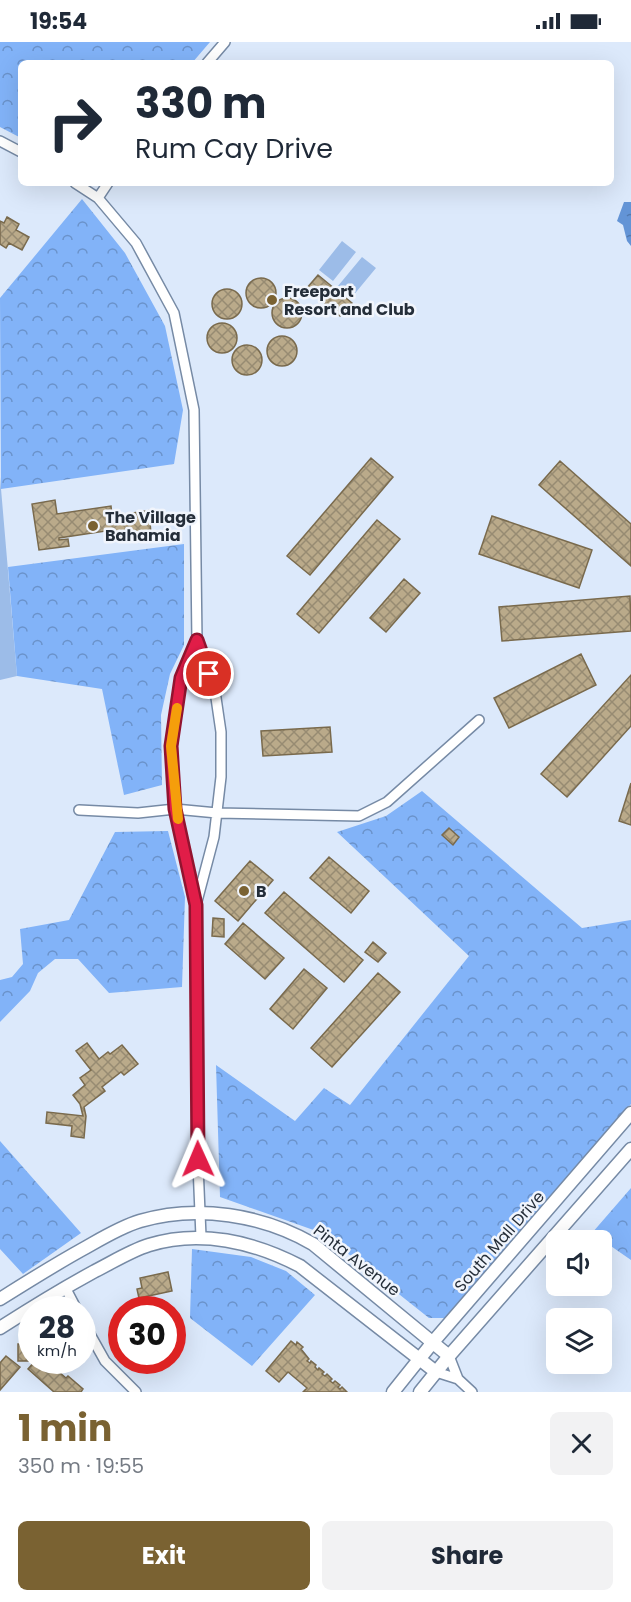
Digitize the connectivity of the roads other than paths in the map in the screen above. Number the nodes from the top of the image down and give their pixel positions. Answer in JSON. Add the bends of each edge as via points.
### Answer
{"nodes":[{"id":1,"x":225,"y":42,"type":"edge"},
{"id":2,"x":210,"y":60,"type":"edge"},
{"id":3,"x":0,"y":141,"type":"edge"},
{"id":4,"x":18,"y":150,"type":"edge"},
{"id":5,"x":80,"y":186,"type":"edge"},
{"id":6,"x":106,"y":186,"type":"edge"},
{"id":7,"x":98,"y":198,"type":"junction"},
{"id":8,"x":197,"y":640,"type":"junction"},
{"id":9,"x":478,"y":720,"type":"dead end"},
{"id":10,"x":175,"y":809,"type":"junction"},
{"id":11,"x":79,"y":810,"type":"dead end"},
{"id":12,"x":217,"y":813,"type":"junction"},
{"id":13,"x":196,"y":905,"type":"junction"},
{"id":14,"x":631,"y":1113,"type":"edge"},
{"id":15,"x":631,"y":1149,"type":"edge"},
{"id":16,"x":200,"y":1214,"type":"junction"},
{"id":17,"x":201,"y":1237,"type":"junction"},
{"id":18,"x":508,"y":1254,"type":"junction"},
{"id":19,"x":525,"y":1268,"type":"junction"},
{"id":20,"x":65,"y":1287,"type":"junction"},
{"id":21,"x":70,"y":1296,"type":"edge"},
{"id":22,"x":0,"y":1299,"type":"edge"},
{"id":23,"x":0,"y":1328,"type":"edge"},
{"id":24,"x":433,"y":1342,"type":"junction"},
{"id":25,"x":96,"y":1345,"type":"edge"},
{"id":26,"x":449,"y":1356,"type":"junction"},
{"id":27,"x":419,"y":1359,"type":"junction"},
{"id":28,"x":436,"y":1372,"type":"junction"},
{"id":29,"x":458,"y":1379,"type":"junction"},
{"id":30,"x":136,"y":1392,"type":"edge"},
{"id":31,"x":393,"y":1392,"type":"edge"},
{"id":32,"x":420,"y":1392,"type":"edge"},
{"id":33,"x":472,"y":1392,"type":"edge"}],
"edges":[{"from":1,"to":2,"type":"street"},
{"from":3,"to":4,"type":"street"},
{"from":5,"to":7,"type":"street"},
{"from":6,"to":7,"type":"street"},
{"from":7,"to":8,"type":"street","via":[[136,243],[174,313],[194,410]]},
{"from":8,"to":10,"type":"street","via":[[181,678],[171,746]]},
{"from":8,"to":12,"type":"street","via":[[215,691],[221,732]]},
{"from":9,"to":12,"type":"street","via":[[387,802],[359,816]]},
{"from":10,"to":11,"type":"street","via":[[138,813]]},
{"from":10,"to":12,"type":"street"},
{"from":10,"to":13,"type":"street"},
{"from":12,"to":13,"type":"street"},
{"from":13,"to":16,"type":"street"},
{"from":14,"to":18,"type":"street","name":"South Mall Drive"},
{"from":15,"to":19,"type":"street"},
{"from":16,"to":17,"type":"street"},
{"from":16,"to":22,"type":"street","name":"Pinta Avenue","via":[[159,1217],[120,1229]]},
{"from":16,"to":24,"type":"street","name":"Pinta Avenue","via":[[236,1217],[293,1232]]},
{"from":17,"to":20,"type":"street","via":[[148,1245]]},
{"from":17,"to":27,"type":"street","via":[[259,1248],[300,1266]]},
{"from":18,"to":19,"type":"street"},
{"from":18,"to":24,"type":"street","name":"South Mall Drive"},
{"from":19,"to":26,"type":"street"},
{"from":20,"to":21,"type":"street"},
{"from":20,"to":23,"type":"street"},
{"from":24,"to":26,"type":"street","name":"Pinta Avenue"},
{"from":24,"to":27,"type":"street","name":"South Mall Drive"},
{"from":25,"to":30,"type":"street","via":[[105,1361]]},
{"from":26,"to":28,"type":"street"},
{"from":26,"to":29,"type":"street"},
{"from":27,"to":28,"type":"street"},
{"from":27,"to":31,"type":"street","name":"South Mall Drive"},
{"from":28,"to":29,"type":"street"},
{"from":28,"to":32,"type":"street"},
{"from":29,"to":33,"type":"street"}]}
